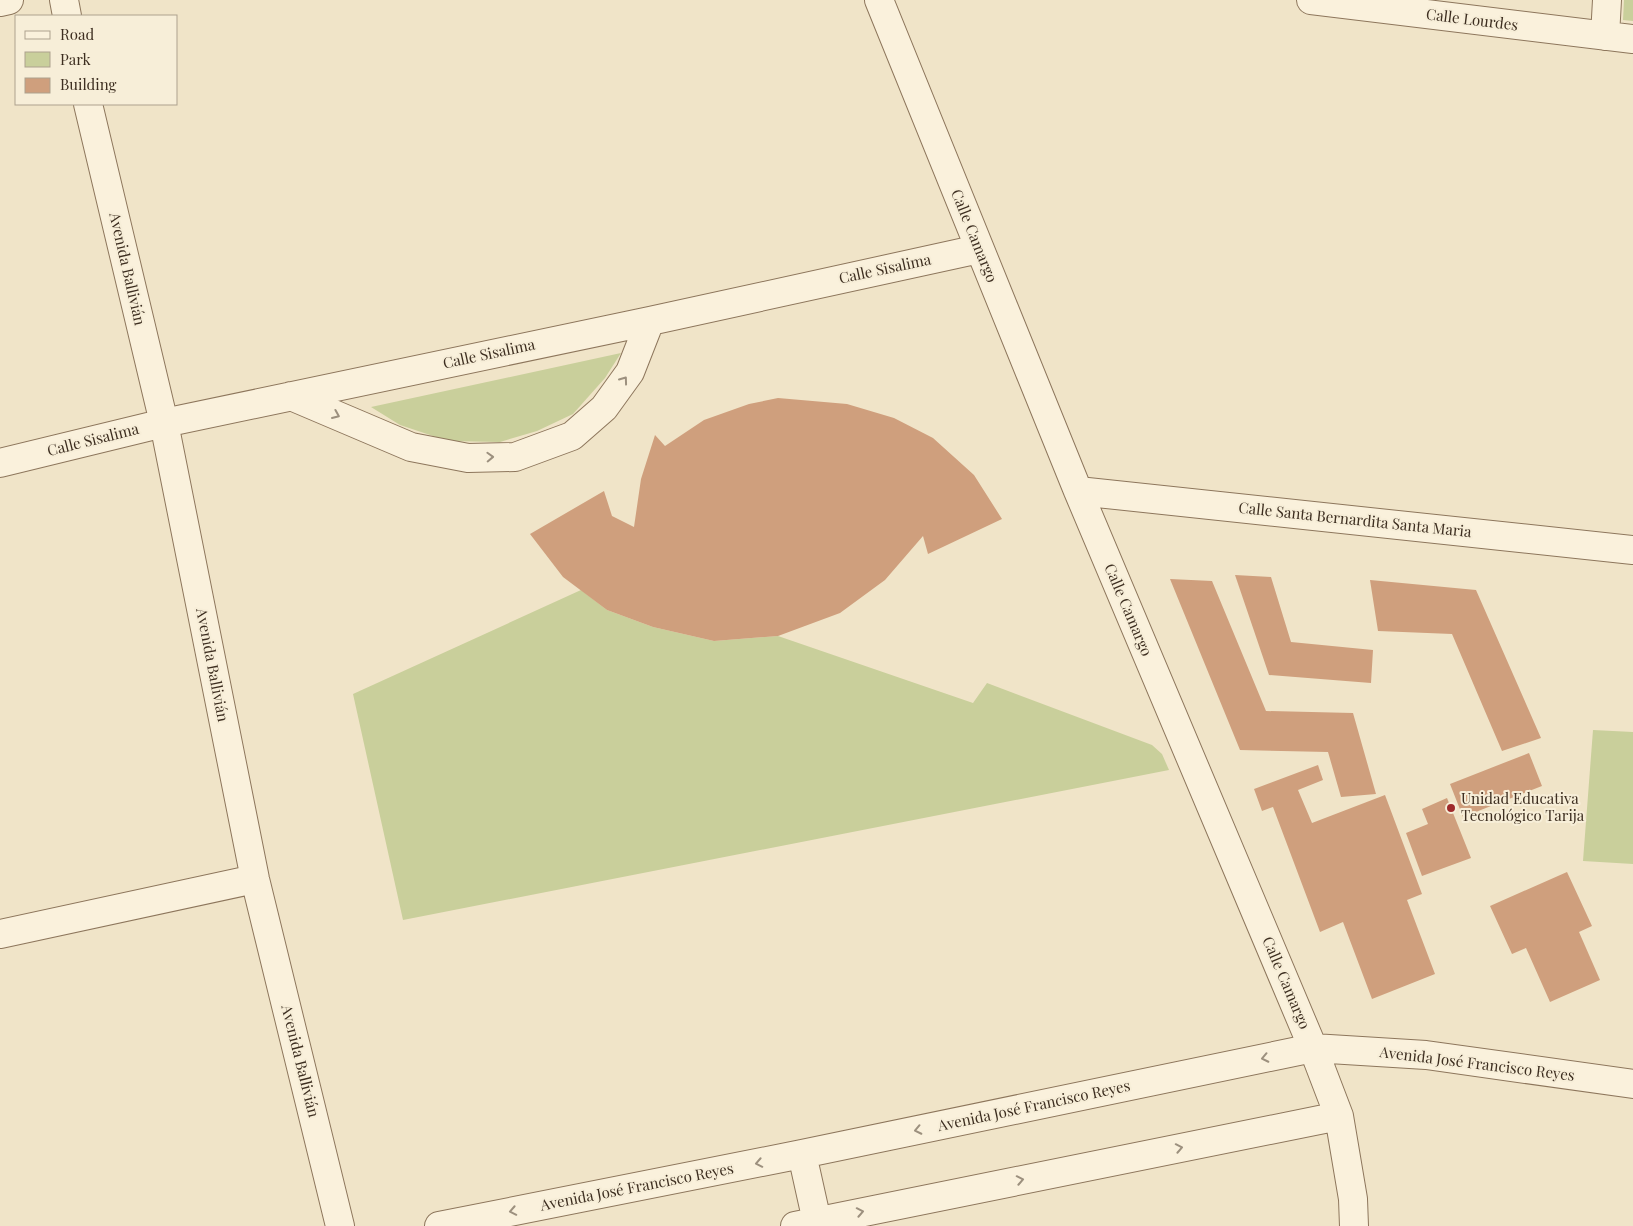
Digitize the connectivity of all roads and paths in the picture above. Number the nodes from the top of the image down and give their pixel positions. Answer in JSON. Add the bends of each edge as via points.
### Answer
{"nodes":[{"id":1,"x":9,"y":0,"type":"edge"},
{"id":2,"x":64,"y":0,"type":"edge"},
{"id":3,"x":879,"y":0,"type":"edge"},
{"id":4,"x":1311,"y":0,"type":"edge"},
{"id":5,"x":1607,"y":0,"type":"edge"},
{"id":6,"x":0,"y":2,"type":"edge"},
{"id":7,"x":68,"y":15,"type":"edge"},
{"id":8,"x":1605,"y":36,"type":"junction"},
{"id":9,"x":1633,"y":39,"type":"edge"},
{"id":10,"x":88,"y":105,"type":"edge"},
{"id":11,"x":979,"y":249,"type":"junction"},
{"id":12,"x":650,"y":321,"type":"junction"},
{"id":13,"x":291,"y":396,"type":"junction"},
{"id":14,"x":164,"y":423,"type":"junction"},
{"id":15,"x":0,"y":463,"type":"edge"},
{"id":16,"x":1078,"y":491,"type":"junction"},
{"id":17,"x":1633,"y":550,"type":"edge"},
{"id":18,"x":255,"y":879,"type":"junction"},
{"id":19,"x":0,"y":934,"type":"edge"},
{"id":20,"x":1313,"y":1048,"type":"junction"},
{"id":21,"x":1633,"y":1084,"type":"edge"},
{"id":22,"x":1339,"y":1116,"type":"junction"},
{"id":23,"x":802,"y":1154,"type":"junction"},
{"id":24,"x":810,"y":1224,"type":"edge"},
{"id":25,"x":340,"y":1226,"type":"edge"},
{"id":26,"x":439,"y":1226,"type":"edge"},
{"id":27,"x":1354,"y":1226,"type":"edge"}],
"edges":[{"from":1,"to":6,"type":"street"},
{"from":2,"to":7,"type":"street"},
{"from":3,"to":11,"type":"street","name":"Calle Camargo"},
{"from":4,"to":8,"type":"street","name":"Calle Lourdes"},
{"from":5,"to":8,"type":"street"},
{"from":8,"to":9,"type":"street","name":"Calle Lourdes"},
{"from":10,"to":14,"type":"street","name":"Avenida Ballivián"},
{"from":11,"to":12,"type":"street","name":"Calle Sisalima"},
{"from":11,"to":16,"type":"street","name":"Calle Camargo"},
{"from":12,"to":13,"type":"street","name":"Calle Sisalima"},
{"from":13,"to":12,"type":"street","one_way":true,"via":[[411,447],[468,458],[515,457],[572,436],[604,408],[630,372]]},
{"from":13,"to":14,"type":"street","name":"Calle Sisalima"},
{"from":14,"to":15,"type":"street","name":"Calle Sisalima"},
{"from":14,"to":18,"type":"street","name":"Avenida Ballivián"},
{"from":16,"to":17,"type":"street","name":"Calle Santa Bernardita Santa Maria"},
{"from":16,"to":20,"type":"street","name":"Calle Camargo"},
{"from":18,"to":19,"type":"street"},
{"from":18,"to":25,"type":"street","name":"Avenida Ballivián"},
{"from":20,"to":21,"type":"street","name":"Avenida José Francisco Reyes","via":[[1426,1055]]},
{"from":20,"to":22,"type":"street","name":"Calle Camargo"},
{"from":20,"to":23,"type":"street","name":"Avenida José Francisco Reyes","one_way":true},
{"from":24,"to":22,"type":"street","one_way":true},
{"from":22,"to":27,"type":"street","name":"Calle Camargo","via":[[1353,1199]]},
{"from":23,"to":24,"type":"street"},
{"from":23,"to":26,"type":"street","name":"Avenida José Francisco Reyes","one_way":true}]}
